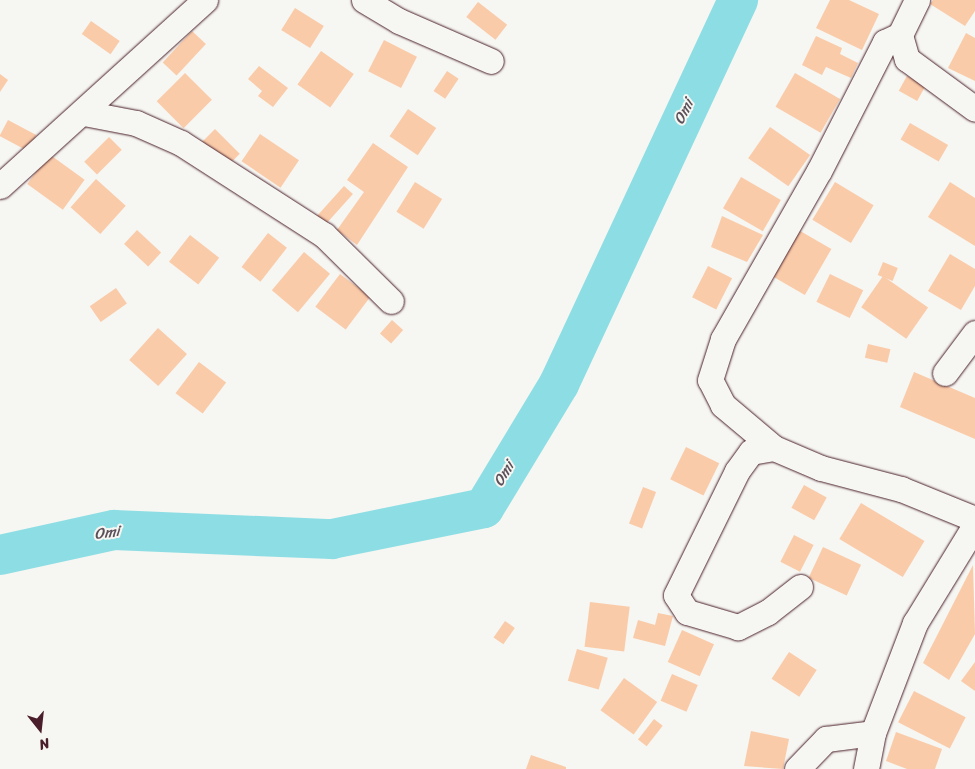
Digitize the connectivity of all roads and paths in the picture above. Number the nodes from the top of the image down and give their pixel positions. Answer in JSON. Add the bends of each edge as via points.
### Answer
{"nodes":[{"id":1,"x":205,"y":0,"type":"edge"},
{"id":2,"x":364,"y":0,"type":"edge"},
{"id":3,"x":917,"y":0,"type":"edge"},
{"id":4,"x":892,"y":38,"type":"junction"},
{"id":5,"x":491,"y":61,"type":"dead end"},
{"id":6,"x":975,"y":109,"type":"edge"},
{"id":7,"x":84,"y":113,"type":"junction"},
{"id":8,"x":0,"y":186,"type":"edge"},
{"id":9,"x":391,"y":301,"type":"dead end"},
{"id":10,"x":975,"y":333,"type":"edge"},
{"id":11,"x":945,"y":373,"type":"dead end"},
{"id":12,"x":774,"y":448,"type":"junction"},
{"id":13,"x":975,"y":519,"type":"edge"},
{"id":14,"x":975,"y":525,"type":"edge"},
{"id":15,"x":800,"y":586,"type":"dead end"},
{"id":16,"x":873,"y":733,"type":"junction"},
{"id":17,"x":797,"y":769,"type":"edge"},
{"id":18,"x":866,"y":769,"type":"edge"}],
"edges":[{"from":1,"to":7,"type":"street"},
{"from":2,"to":5,"type":"street","via":[[399,22]]},
{"from":3,"to":4,"type":"street"},
{"from":4,"to":6,"type":"street","via":[[907,59]]},
{"from":4,"to":12,"type":"street","via":[[723,339],[710,380],[723,405]]},
{"from":7,"to":8,"type":"street"},
{"from":7,"to":9,"type":"street","via":[[136,123],[181,143],[324,235]]},
{"from":10,"to":11,"type":"street"},
{"from":12,"to":13,"type":"street","via":[[821,468],[901,489]]},
{"from":12,"to":15,"type":"street","via":[[750,452],[737,471],[676,595],[687,612],[738,627],[768,612]]},
{"from":14,"to":16,"type":"street","via":[[914,623]]},
{"from":16,"to":17,"type":"street","via":[[826,740]]},
{"from":16,"to":18,"type":"street"}]}
